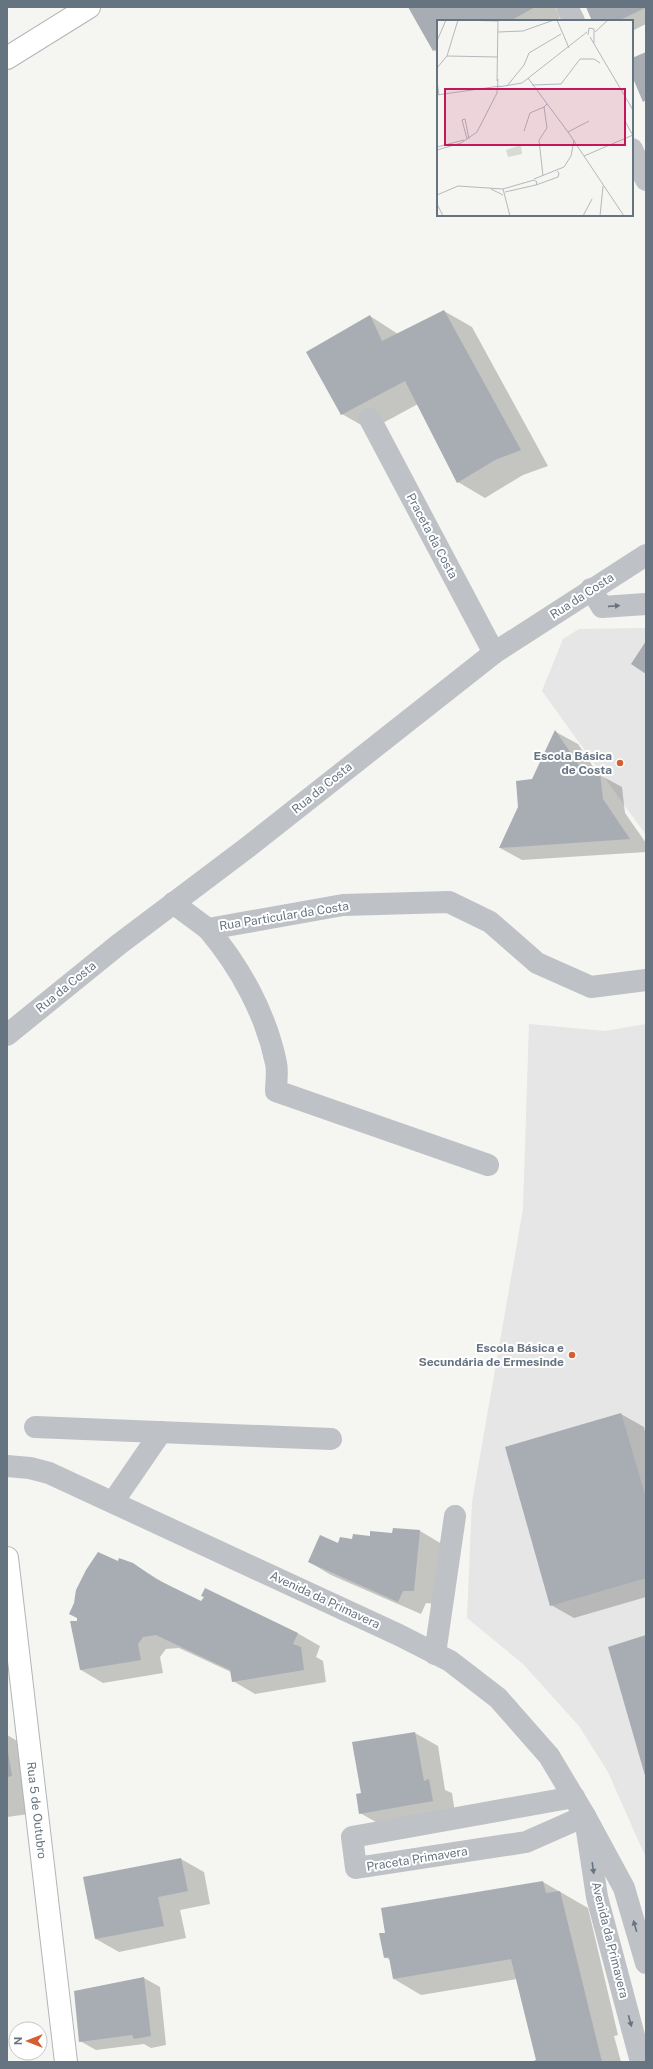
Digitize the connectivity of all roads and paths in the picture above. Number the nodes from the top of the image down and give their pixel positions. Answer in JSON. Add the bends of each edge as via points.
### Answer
{"nodes":[{"id":1,"x":88,"y":7,"type":"edge"},
{"id":2,"x":567,"y":7,"type":"edge"},
{"id":3,"x":574,"y":20,"type":"edge"},
{"id":4,"x":7,"y":58,"type":"edge"},
{"id":5,"x":633,"y":151,"type":"edge"},
{"id":6,"x":646,"y":180,"type":"edge"},
{"id":7,"x":370,"y":419,"type":"dead end"},
{"id":8,"x":646,"y":555,"type":"edge"},
{"id":9,"x":591,"y":589,"type":"junction"},
{"id":10,"x":646,"y":604,"type":"edge"},
{"id":11,"x":494,"y":653,"type":"junction"},
{"id":12,"x":173,"y":903,"type":"junction"},
{"id":13,"x":208,"y":929,"type":"junction"},
{"id":14,"x":646,"y":980,"type":"edge"},
{"id":15,"x":7,"y":1035,"type":"edge"},
{"id":16,"x":488,"y":1165,"type":"dead end"},
{"id":17,"x":35,"y":1426,"type":"dead end"},
{"id":18,"x":161,"y":1432,"type":"junction"},
{"id":19,"x":331,"y":1439,"type":"dead end"},
{"id":20,"x":7,"y":1466,"type":"edge"},
{"id":21,"x":113,"y":1502,"type":"junction"},
{"id":22,"x":455,"y":1516,"type":"dead end"},
{"id":23,"x":7,"y":1558,"type":"edge"},
{"id":24,"x":435,"y":1654,"type":"junction"},
{"id":25,"x":574,"y":1797,"type":"junction"},
{"id":26,"x":585,"y":1816,"type":"junction"},
{"id":27,"x":646,"y":1963,"type":"edge"},
{"id":28,"x":66,"y":2062,"type":"edge"},
{"id":29,"x":642,"y":2062,"type":"edge"}],
"edges":[{"from":1,"to":4,"type":"main road"},
{"from":2,"to":3,"type":"street"},
{"from":5,"to":6,"type":"street"},
{"from":7,"to":11,"type":"street","name":"Praceta da Costa"},
{"from":8,"to":9,"type":"street","name":"Rua da Costa"},
{"from":9,"to":10,"type":"street","one_way":true,"via":[[602,607]]},
{"from":9,"to":11,"type":"street","name":"Rua da Costa"},
{"from":11,"to":12,"type":"street","name":"Rua da Costa"},
{"from":12,"to":13,"type":"street","name":"Rua Particular da Costa"},
{"from":12,"to":15,"type":"street","name":"Rua da Costa"},
{"from":13,"to":14,"type":"street","name":"Rua Particular da Costa","via":[[343,905],[449,902],[490,922],[537,963],[591,987]]},
{"from":13,"to":16,"type":"street","name":"Rua Particular da Costa","via":[[228,953],[262,1016],[277,1064],[276,1091]]},
{"from":17,"to":18,"type":"street"},
{"from":18,"to":19,"type":"street"},
{"from":18,"to":21,"type":"street"},
{"from":20,"to":21,"type":"street","name":"Avenida da Primavera","via":[[49,1473]]},
{"from":21,"to":24,"type":"street","name":"Avenida da Primavera","via":[[394,1632]]},
{"from":22,"to":24,"type":"street"},
{"from":23,"to":28,"type":"main road","name":"Rua 5 de Outubro"},
{"from":24,"to":25,"type":"street","name":"Avenida da Primavera","via":[[450,1661],[498,1698],[549,1756]]},
{"from":25,"to":26,"type":"street","name":"Avenida da Primavera"},
{"from":25,"to":26,"type":"street","name":"Praceta Primavera","via":[[352,1837],[356,1868],[526,1842]]},
{"from":27,"to":26,"type":"street","name":"Avenida da Primavera","one_way":true,"via":[[624,1888]]},
{"from":26,"to":29,"type":"street","name":"Avenida da Primavera","one_way":true,"via":[[597,1897]]}]}
